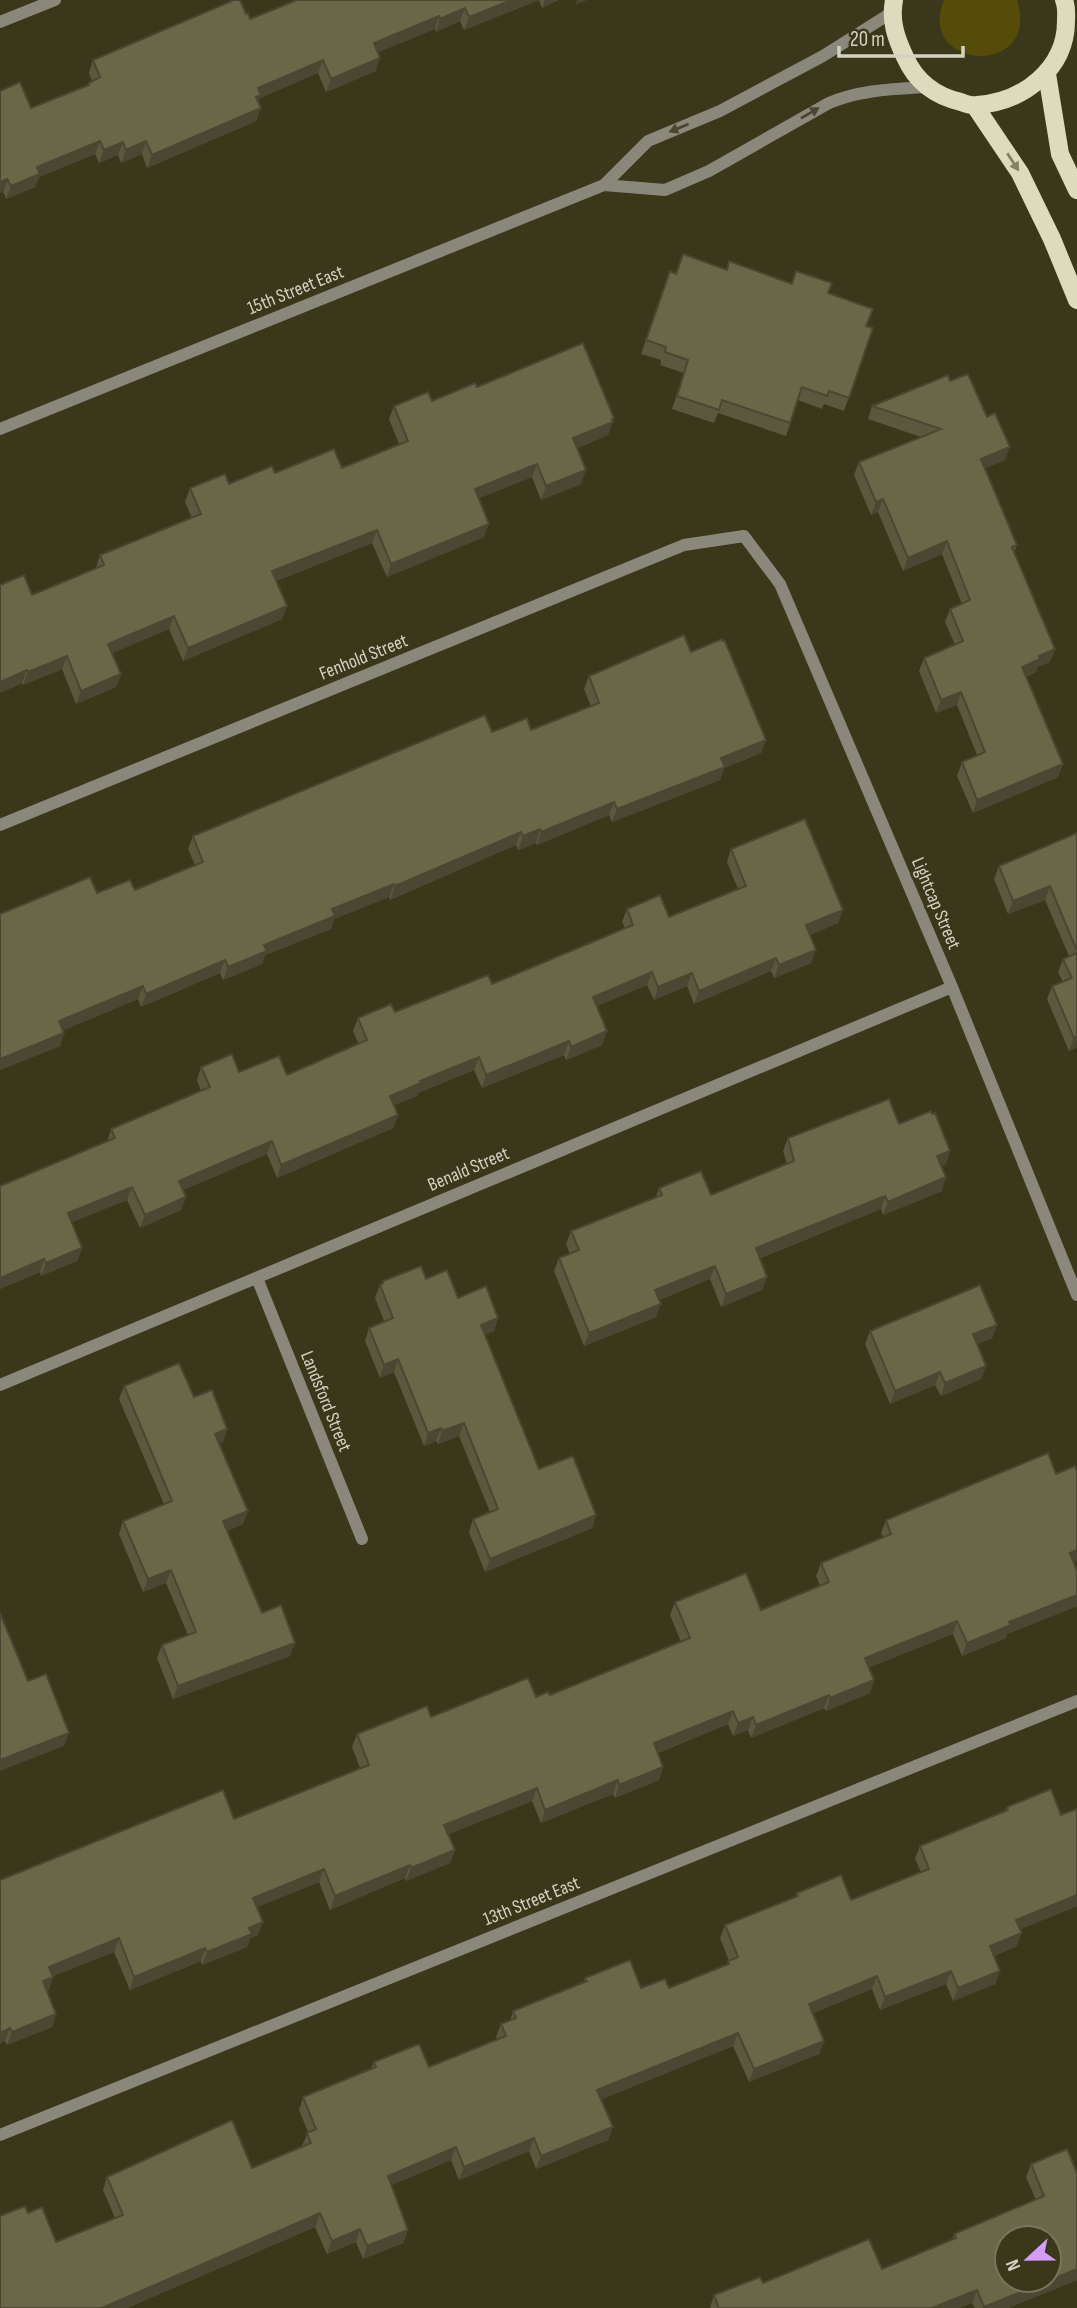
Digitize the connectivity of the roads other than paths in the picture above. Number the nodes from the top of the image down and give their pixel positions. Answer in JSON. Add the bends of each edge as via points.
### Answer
{"nodes":[{"id":1,"x":55,"y":0,"type":"edge"},
{"id":2,"x":1064,"y":0,"type":"edge"},
{"id":3,"x":892,"y":7,"type":"edge"},
{"id":4,"x":0,"y":22,"type":"edge"},
{"id":5,"x":1072,"y":33,"type":"edge"},
{"id":6,"x":1047,"y":74,"type":"junction"},
{"id":7,"x":925,"y":87,"type":"junction"},
{"id":8,"x":975,"y":106,"type":"junction"},
{"id":9,"x":604,"y":185,"type":"junction"},
{"id":10,"x":1077,"y":190,"type":"edge"},
{"id":11,"x":1077,"y":300,"type":"edge"},
{"id":12,"x":0,"y":429,"type":"edge"},
{"id":13,"x":744,"y":536,"type":"joint"},
{"id":14,"x":0,"y":825,"type":"edge"},
{"id":15,"x":951,"y":987,"type":"junction"},
{"id":16,"x":257,"y":1278,"type":"junction"},
{"id":17,"x":1077,"y":1295,"type":"edge"},
{"id":18,"x":0,"y":1385,"type":"edge"},
{"id":19,"x":362,"y":1539,"type":"dead end"},
{"id":20,"x":1077,"y":1701,"type":"edge"},
{"id":21,"x":0,"y":2135,"type":"edge"}],
"edges":[{"from":1,"to":4,"type":"street"},
{"from":2,"to":5,"type":"main road"},
{"from":3,"to":7,"type":"main road","via":[[896,39]]},
{"from":3,"to":9,"type":"street","name":"15th Street East","one_way":true,"via":[[823,56],[720,111],[648,141]]},
{"from":5,"to":6,"type":"main road"},
{"from":6,"to":8,"type":"main road","via":[[1020,93]]},
{"from":6,"to":10,"type":"main road","via":[[1060,154]]},
{"from":7,"to":8,"type":"main road","via":[[946,99]]},
{"from":9,"to":7,"type":"street","name":"15th Street East","one_way":true,"via":[[665,190],[709,172],[845,96]]},
{"from":8,"to":11,"type":"main road","one_way":true,"via":[[1020,173]]},
{"from":9,"to":12,"type":"street","name":"15th Street East"},
{"from":13,"to":14,"type":"street","name":"Fenhold Street","via":[[684,545]]},
{"from":13,"to":15,"type":"street","name":"Lightcap Street","via":[[780,584]]},
{"from":15,"to":16,"type":"street","name":"Benald Street"},
{"from":15,"to":17,"type":"street","name":"Lightcap Street"},
{"from":16,"to":18,"type":"street","name":"Benald Street"},
{"from":16,"to":19,"type":"street","name":"Landsford Street"},
{"from":20,"to":21,"type":"street","name":"13th Street East"}]}
